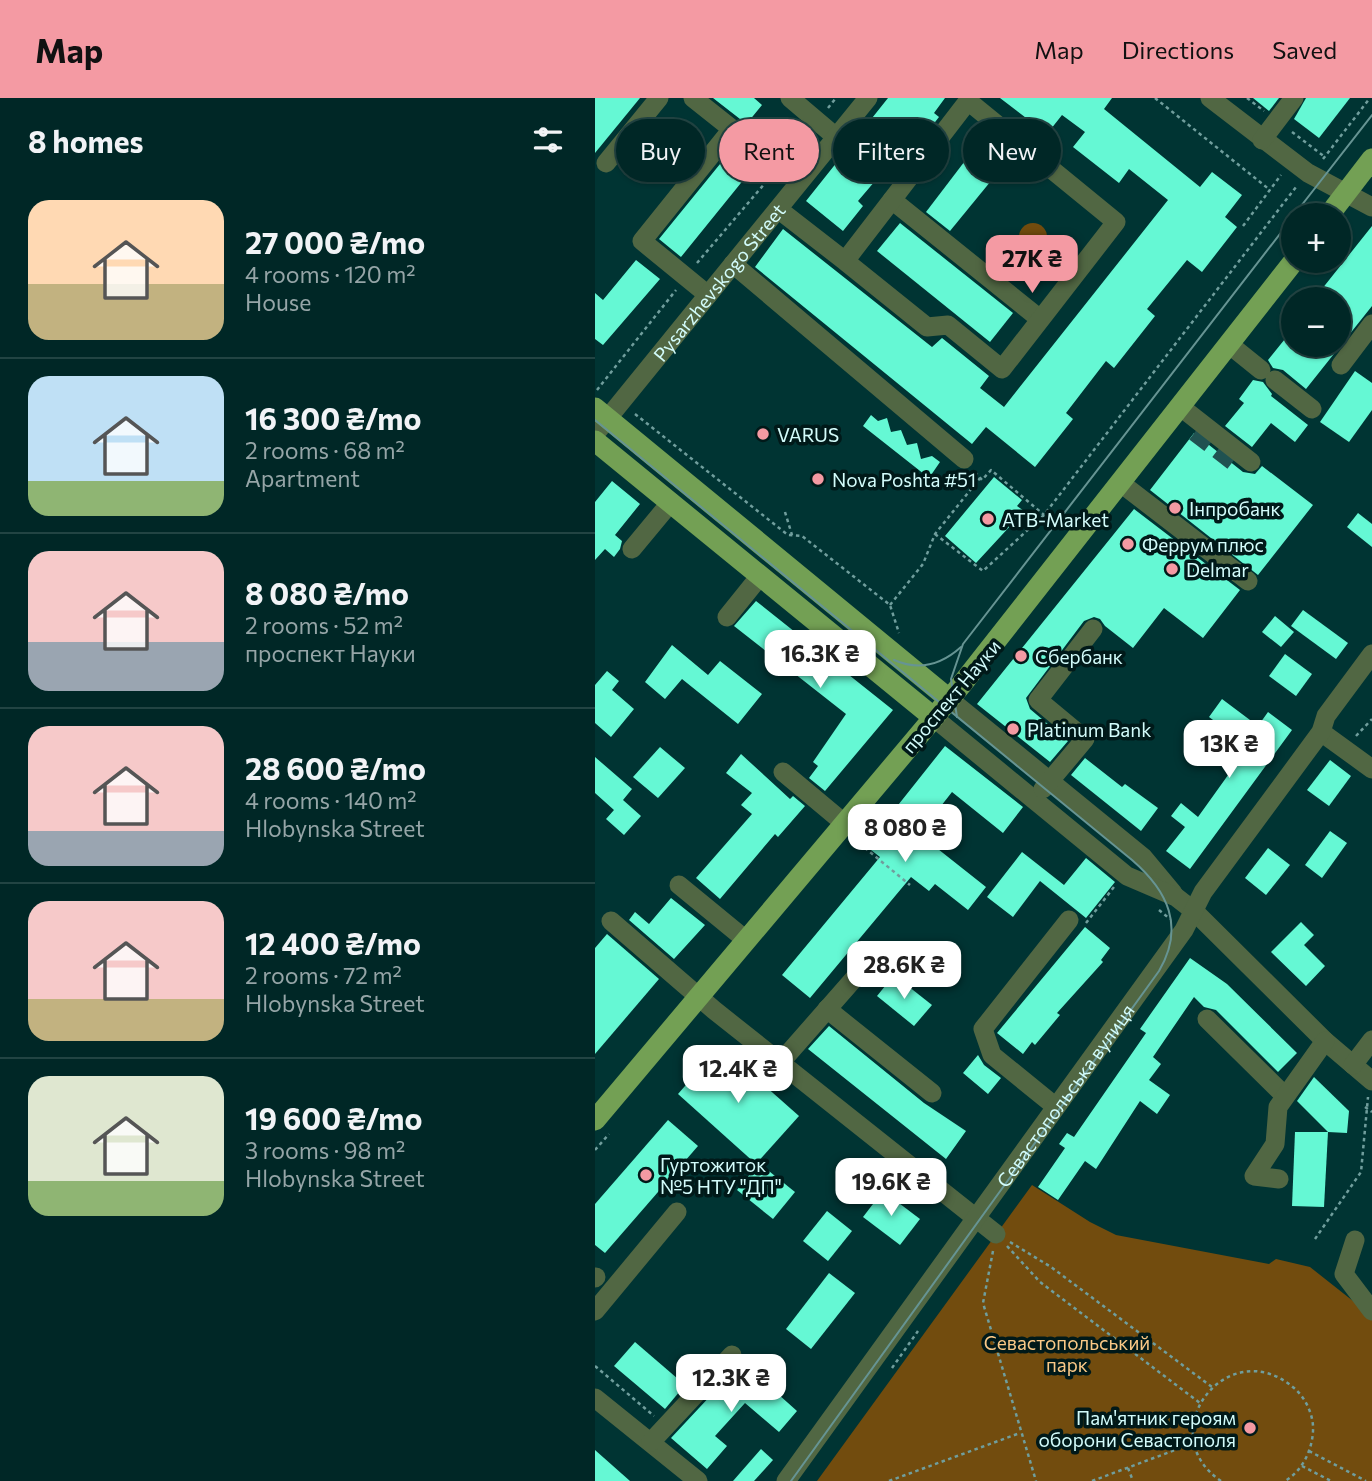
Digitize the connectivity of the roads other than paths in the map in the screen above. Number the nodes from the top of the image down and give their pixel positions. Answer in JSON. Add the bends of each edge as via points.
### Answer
{"nodes":[{"id":1,"x":659,"y":98,"type":"edge"},
{"id":2,"x":693,"y":98,"type":"edge"},
{"id":3,"x":790,"y":98,"type":"edge"},
{"id":4,"x":868,"y":98,"type":"edge"},
{"id":5,"x":1210,"y":98,"type":"edge"},
{"id":6,"x":1294,"y":98,"type":"edge"},
{"id":7,"x":851,"y":119,"type":"edge"},
{"id":8,"x":833,"y":134,"type":"edge"},
{"id":9,"x":1262,"y":140,"type":"junction"},
{"id":10,"x":833,"y":142,"type":"edge"},
{"id":11,"x":1372,"y":159,"type":"edge"},
{"id":12,"x":606,"y":163,"type":"dead end"},
{"id":13,"x":1345,"y":194,"type":"junction"},
{"id":14,"x":892,"y":200,"type":"junction"},
{"id":15,"x":1338,"y":203,"type":"edge"},
{"id":16,"x":1372,"y":207,"type":"edge"},
{"id":17,"x":778,"y":209,"type":"junction"},
{"id":18,"x":845,"y":261,"type":"junction"},
{"id":19,"x":733,"y":264,"type":"junction"},
{"id":20,"x":1285,"y":273,"type":"edge"},
{"id":21,"x":708,"y":295,"type":"junction"},
{"id":22,"x":1040,"y":320,"type":"junction"},
{"id":23,"x":1372,"y":324,"type":"edge"},
{"id":24,"x":1230,"y":345,"type":"junction"},
{"id":25,"x":1341,"y":365,"type":"dead end"},
{"id":26,"x":1312,"y":409,"type":"dead end"},
{"id":27,"x":1178,"y":412,"type":"junction"},
{"id":28,"x":599,"y":420,"type":"edge"},
{"id":29,"x":1195,"y":432,"type":"tunnel mouth"},
{"id":30,"x":595,"y":441,"type":"edge"},
{"id":31,"x":964,"y":459,"type":"road end"},
{"id":32,"x":1248,"y":468,"type":"dead end"},
{"id":33,"x":1122,"y":484,"type":"junction"},
{"id":34,"x":671,"y":502,"type":"junction"},
{"id":35,"x":632,"y":549,"type":"dead end"},
{"id":36,"x":760,"y":576,"type":"junction"},
{"id":37,"x":1248,"y":581,"type":"dead end"},
{"id":38,"x":727,"y":618,"type":"dead end"},
{"id":39,"x":1093,"y":629,"type":"dead end"},
{"id":40,"x":1372,"y":654,"type":"edge"},
{"id":41,"x":949,"y":699,"type":"junction"},
{"id":42,"x":933,"y":717,"type":"junction"},
{"id":43,"x":1321,"y":732,"type":"junction"},
{"id":44,"x":1372,"y":769,"type":"edge"},
{"id":45,"x":783,"y":772,"type":"dead end"},
{"id":46,"x":1050,"y":781,"type":"junction"},
{"id":47,"x":1034,"y":798,"type":"junction"},
{"id":48,"x":842,"y":826,"type":"junction"},
{"id":49,"x":679,"y":885,"type":"dead end"},
{"id":50,"x":1176,"y":897,"type":"junction"},
{"id":51,"x":1193,"y":911,"type":"junction"},
{"id":52,"x":1069,"y":920,"type":"road end"},
{"id":53,"x":611,"y":921,"type":"dead end"},
{"id":54,"x":746,"y":940,"type":"junction"},
{"id":55,"x":859,"y":973,"type":"dead end"},
{"id":56,"x":698,"y":997,"type":"junction"},
{"id":57,"x":827,"y":1009,"type":"junction"},
{"id":58,"x":1207,"y":1019,"type":"dead end"},
{"id":59,"x":1372,"y":1040,"type":"edge"},
{"id":60,"x":1325,"y":1041,"type":"junction"},
{"id":61,"x":780,"y":1063,"type":"junction"},
{"id":62,"x":1353,"y":1065,"type":"junction"},
{"id":63,"x":1372,"y":1081,"type":"edge"},
{"id":64,"x":932,"y":1093,"type":"dead end"},
{"id":65,"x":1285,"y":1096,"type":"junction"},
{"id":66,"x":1056,"y":1107,"type":"junction"},
{"id":67,"x":595,"y":1120,"type":"edge"},
{"id":68,"x":1279,"y":1179,"type":"dead end"},
{"id":69,"x":677,"y":1212,"type":"dead end"},
{"id":70,"x":977,"y":1218,"type":"junction"},
{"id":71,"x":996,"y":1234,"type":"road end"},
{"id":72,"x":1355,"y":1240,"type":"dead end"},
{"id":73,"x":595,"y":1311,"type":"edge"},
{"id":74,"x":1372,"y":1311,"type":"edge"},
{"id":75,"x":732,"y":1355,"type":"dead end"},
{"id":76,"x":595,"y":1398,"type":"edge"},
{"id":77,"x":651,"y":1442,"type":"junction"},
{"id":78,"x":698,"y":1481,"type":"edge"},
{"id":79,"x":786,"y":1481,"type":"edge"}],
"edges":[{"from":1,"to":12,"type":"street"},
{"from":2,"to":21,"type":"street","via":[[732,130],[642,241]]},
{"from":3,"to":8,"type":"street"},
{"from":4,"to":7,"type":"street","name":"Pysarzhevskogo Street"},
{"from":5,"to":9,"type":"street"},
{"from":6,"to":9,"type":"street"},
{"from":9,"to":13,"type":"street","via":[[1305,176]]},
{"from":10,"to":17,"type":"street","name":"Pysarzhevskogo Street"},
{"from":11,"to":13,"type":"main road"},
{"from":13,"to":15,"type":"main road"},
{"from":13,"to":16,"type":"street"},
{"from":14,"to":18,"type":"street"},
{"from":14,"to":22,"type":"street"},
{"from":14,"to":22,"type":"street","via":[[968,101],[1117,222]]},
{"from":17,"to":18,"type":"street"},
{"from":17,"to":19,"type":"street","name":"Pysarzhevskogo Street"},
{"from":18,"to":22,"type":"street","via":[[927,327],[949,325],[1002,369]]},
{"from":19,"to":21,"type":"street","name":"Pysarzhevskogo Street"},
{"from":19,"to":31,"type":"street"},
{"from":20,"to":24,"type":"main road","name":"проспект Науки"},
{"from":21,"to":28,"type":"street","name":"Pysarzhevskogo Street"},
{"from":23,"to":25,"type":"street"},
{"from":24,"to":26,"type":"street"},
{"from":24,"to":27,"type":"main road","name":"проспект Науки"},
{"from":27,"to":29,"type":"street"},
{"from":27,"to":32,"type":"street"},
{"from":27,"to":33,"type":"main road","name":"проспект Науки"},
{"from":28,"to":41,"type":"main road"},
{"from":30,"to":34,"type":"main road"},
{"from":33,"to":37,"type":"street"},
{"from":33,"to":41,"type":"main road","name":"проспект Науки"},
{"from":34,"to":35,"type":"street"},
{"from":34,"to":36,"type":"main road"},
{"from":36,"to":38,"type":"street"},
{"from":36,"to":42,"type":"main road"},
{"from":39,"to":46,"type":"street","via":[[1038,700],[1085,739]]},
{"from":40,"to":43,"type":"street","name":"Севастопольська вулиця","via":[[1326,716]]},
{"from":41,"to":42,"type":"main road","name":"проспект Науки"},
{"from":41,"to":46,"type":"street"},
{"from":42,"to":47,"type":"street"},
{"from":42,"to":48,"type":"main road","name":"проспект Науки"},
{"from":43,"to":44,"type":"street"},
{"from":43,"to":51,"type":"street","name":"Севастопольська вулиця"},
{"from":45,"to":48,"type":"street"},
{"from":46,"to":47,"type":"street"},
{"from":46,"to":50,"type":"street","via":[[1143,857]]},
{"from":47,"to":50,"type":"street","via":[[1127,876]]},
{"from":48,"to":54,"type":"main road","name":"проспект Науки"},
{"from":49,"to":54,"type":"street"},
{"from":50,"to":51,"type":"street"},
{"from":51,"to":60,"type":"street"},
{"from":51,"to":66,"type":"street","name":"Севастопольська вулиця","via":[[1184,930]]},
{"from":52,"to":66,"type":"street","via":[[983,1029],[992,1055]]},
{"from":53,"to":56,"type":"street"},
{"from":54,"to":56,"type":"main road","name":"проспект Науки"},
{"from":55,"to":57,"type":"street"},
{"from":56,"to":61,"type":"street"},
{"from":56,"to":67,"type":"main road","name":"проспект Науки"},
{"from":57,"to":61,"type":"street"},
{"from":57,"to":64,"type":"street"},
{"from":58,"to":65,"type":"street"},
{"from":59,"to":62,"type":"street"},
{"from":60,"to":62,"type":"street"},
{"from":60,"to":65,"type":"street"},
{"from":61,"to":70,"type":"street"},
{"from":62,"to":63,"type":"street"},
{"from":65,"to":68,"type":"street","via":[[1278,1107],[1275,1144],[1254,1176]]},
{"from":66,"to":70,"type":"street","name":"Севастопольська вулиця"},
{"from":69,"to":73,"type":"street"},
{"from":70,"to":71,"type":"street"},
{"from":70,"to":79,"type":"street","name":"Севастопольська вулиця"},
{"from":72,"to":74,"type":"street","via":[[1344,1273]]},
{"from":75,"to":77,"type":"street"},
{"from":76,"to":77,"type":"street"},
{"from":77,"to":78,"type":"street"}]}
